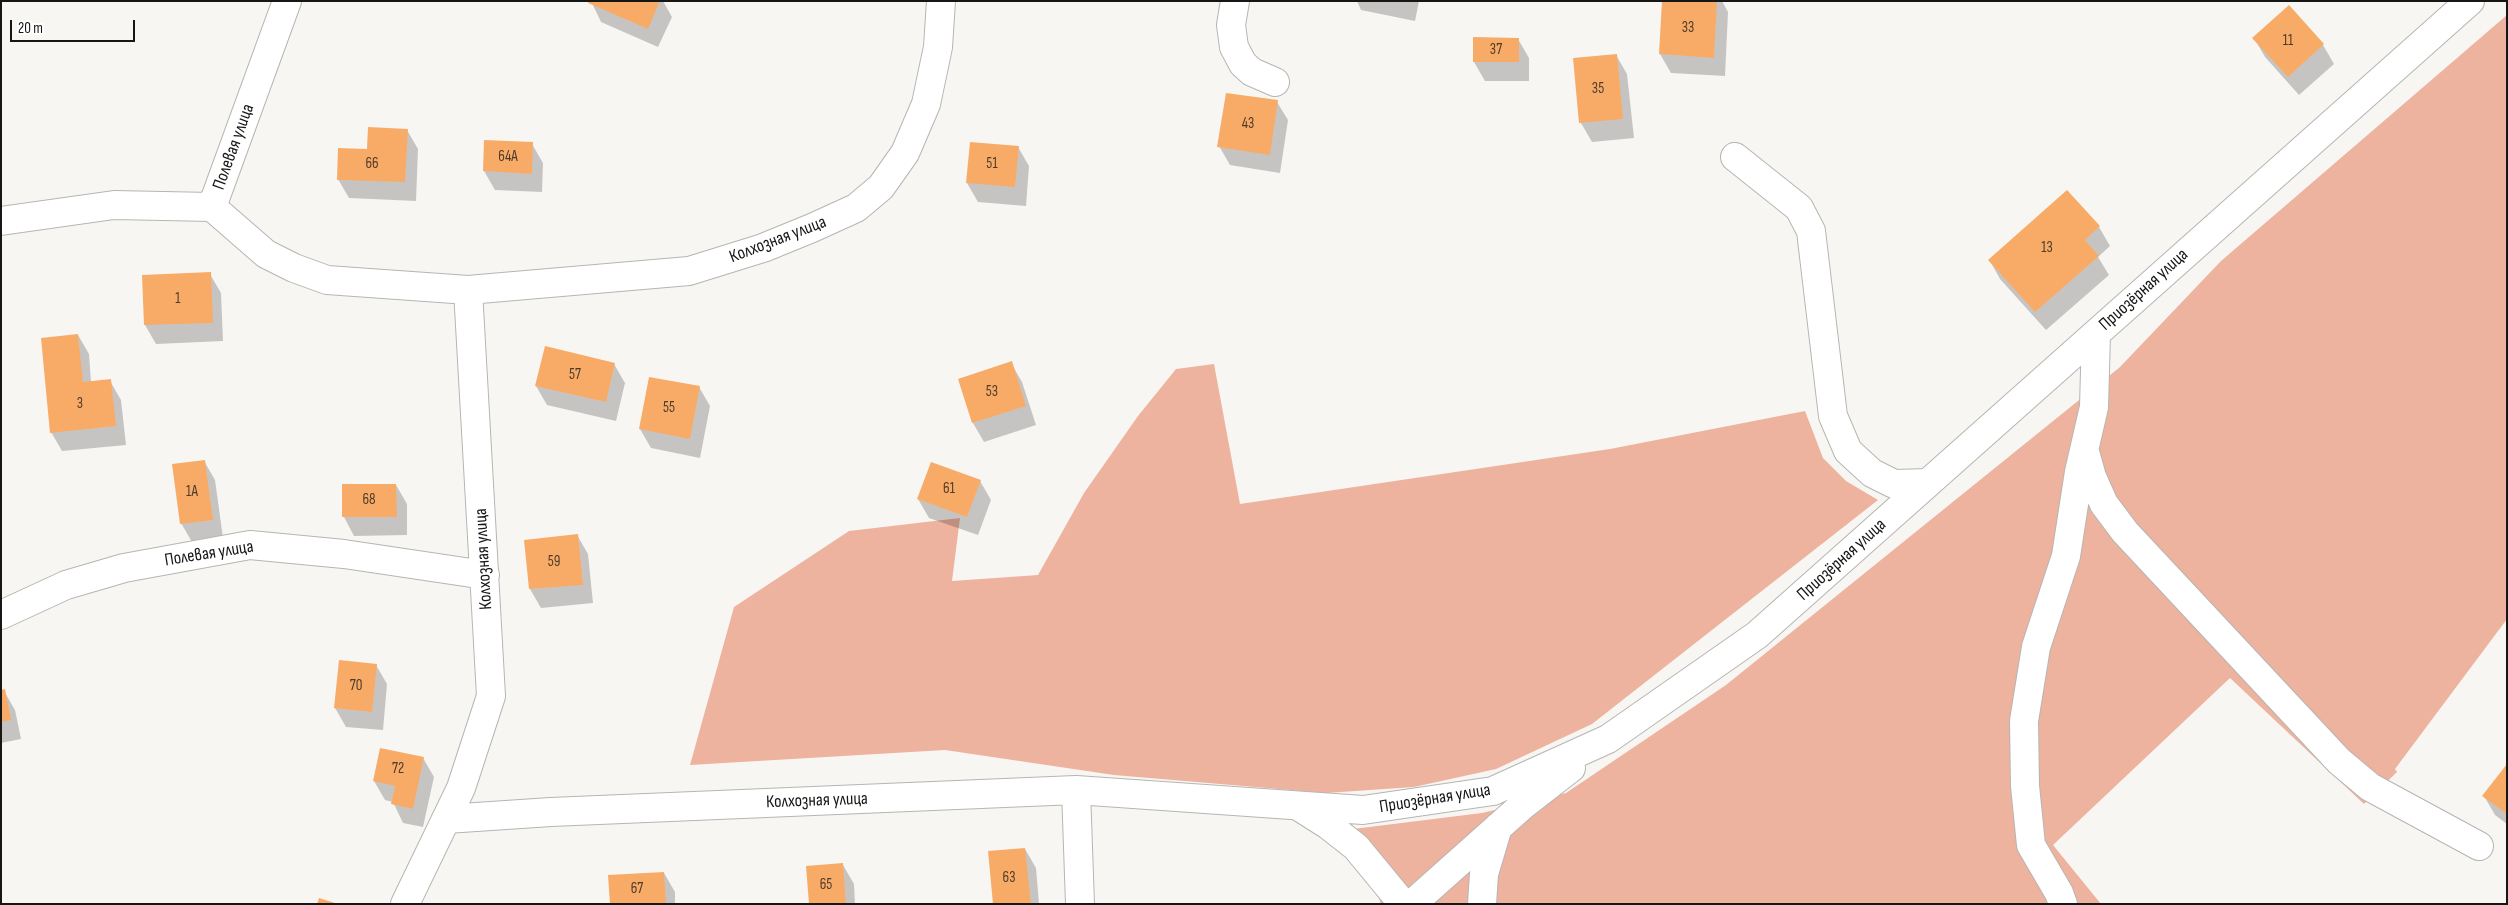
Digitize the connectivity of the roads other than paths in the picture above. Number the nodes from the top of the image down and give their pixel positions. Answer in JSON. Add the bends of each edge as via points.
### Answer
{"nodes":[{"id":1,"x":287,"y":1,"type":"edge"},
{"id":2,"x":941,"y":1,"type":"edge"},
{"id":3,"x":1235,"y":1,"type":"edge"},
{"id":4,"x":2470,"y":1,"type":"edge"},
{"id":5,"x":1275,"y":82,"type":"dead end"},
{"id":6,"x":1735,"y":157,"type":"dead end"},
{"id":7,"x":212,"y":208,"type":"junction"},
{"id":8,"x":1,"y":221,"type":"edge"},
{"id":9,"x":468,"y":290,"type":"junction"},
{"id":10,"x":2096,"y":334,"type":"junction"},
{"id":11,"x":2084,"y":450,"type":"junction"},
{"id":12,"x":1928,"y":483,"type":"junction"},
{"id":13,"x":485,"y":575,"type":"junction"},
{"id":14,"x":1,"y":615,"type":"edge"},
{"id":15,"x":1608,"y":739,"type":"junction"},
{"id":16,"x":1076,"y":790,"type":"junction"},
{"id":17,"x":1297,"y":805,"type":"junction"},
{"id":18,"x":446,"y":819,"type":"junction"},
{"id":19,"x":1498,"y":828,"type":"junction"},
{"id":20,"x":2479,"y":846,"type":"dead end"},
{"id":21,"x":405,"y":904,"type":"edge"},
{"id":22,"x":1080,"y":904,"type":"edge"},
{"id":23,"x":1403,"y":904,"type":"edge"},
{"id":24,"x":1412,"y":904,"type":"edge"},
{"id":25,"x":1482,"y":904,"type":"edge"},
{"id":26,"x":2063,"y":904,"type":"edge"}],
"edges":[{"from":1,"to":7,"type":"street","name":"Полевая улица"},
{"from":2,"to":9,"type":"street","name":"Колхозная улица","via":[[938,47],[922,112],[905,153],[881,187],[856,208],[763,248],[689,271]]},
{"from":3,"to":5,"type":"street","via":[[1231,25],[1234,47],[1243,64],[1252,72]]},
{"from":4,"to":10,"type":"street","name":"Приозёрная улица"},
{"from":6,"to":12,"type":"street","via":[[1799,208],[1811,231],[1833,416],[1848,451],[1872,474],[1894,484]]},
{"from":7,"to":8,"type":"street","name":"Полевая улица","via":[[114,205]]},
{"from":7,"to":9,"type":"street","name":"Колхозная улица","via":[[266,254],[327,280]]},
{"from":9,"to":13,"type":"street","name":"Колхозная улица"},
{"from":10,"to":11,"type":"street","via":[[2094,408]]},
{"from":10,"to":12,"type":"street","name":"Приозёрная улица"},
{"from":11,"to":20,"type":"street","via":[[2104,504],[2125,532],[2339,761],[2370,787]]},
{"from":11,"to":26,"type":"street","via":[[2066,556],[2036,647],[2024,721],[2025,786],[2031,845]]},
{"from":12,"to":15,"type":"street","name":"Приозёрная улица","via":[[1757,635]]},
{"from":13,"to":14,"type":"street","name":"Полевая улица","via":[[344,554],[250,545],[124,568],[66,585]]},
{"from":13,"to":18,"type":"street","name":"Колхозная улица","via":[[491,696],[461,788]]},
{"from":15,"to":17,"type":"street","name":"Приозёрная улица","via":[[1493,792],[1363,810]]},
{"from":15,"to":19,"type":"street"},
{"from":16,"to":17,"type":"street","name":"Приозёрная улица"},
{"from":16,"to":18,"type":"street","name":"Колхозная улица"},
{"from":16,"to":22,"type":"street"},
{"from":17,"to":23,"type":"street","via":[[1356,847]]},
{"from":18,"to":21,"type":"street","name":"Колхозная улица"},
{"from":19,"to":24,"type":"street"},
{"from":19,"to":25,"type":"street","via":[[1484,874]]}]}
